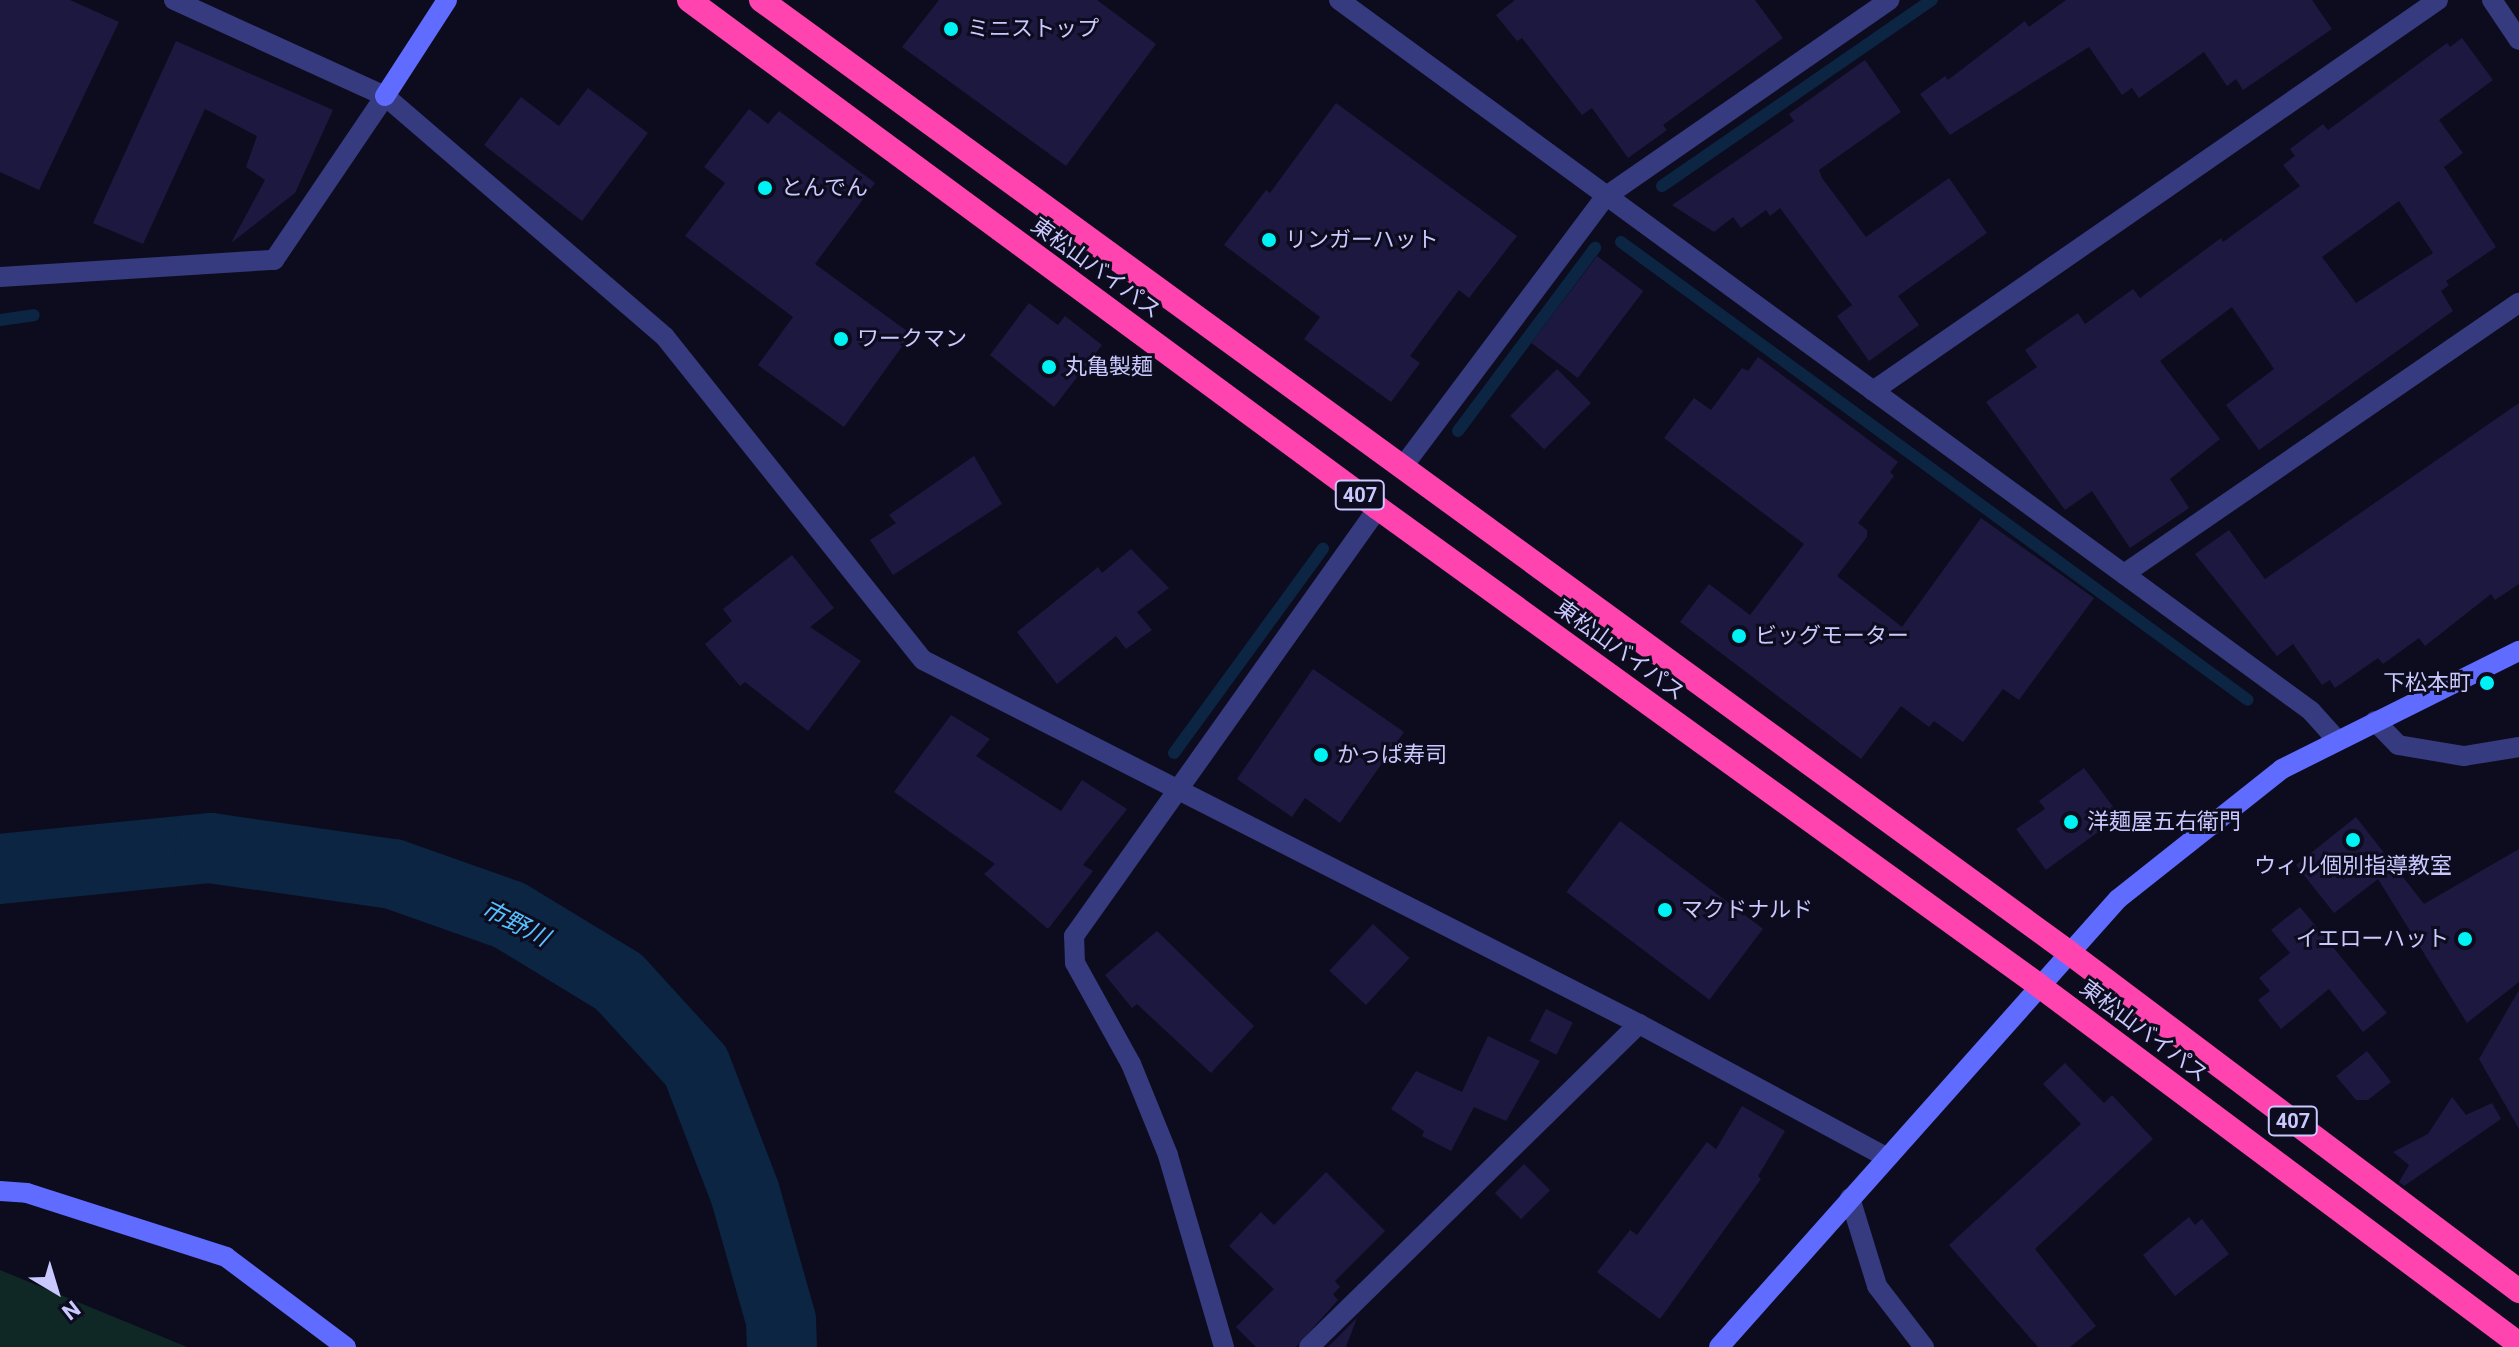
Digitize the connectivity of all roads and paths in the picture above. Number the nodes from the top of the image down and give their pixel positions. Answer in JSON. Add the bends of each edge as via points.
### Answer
{"nodes":[{"id":1,"x":174,"y":0,"type":"edge"},
{"id":2,"x":447,"y":0,"type":"edge"},
{"id":3,"x":689,"y":0,"type":"edge"},
{"id":4,"x":761,"y":0,"type":"edge"},
{"id":5,"x":1339,"y":0,"type":"edge"},
{"id":6,"x":1890,"y":0,"type":"edge"},
{"id":7,"x":2438,"y":0,"type":"edge"},
{"id":8,"x":2492,"y":0,"type":"edge"},
{"id":9,"x":2519,"y":40,"type":"edge"},
{"id":10,"x":385,"y":96,"type":"junction"},
{"id":11,"x":1605,"y":197,"type":"junction"},
{"id":12,"x":0,"y":277,"type":"edge"},
{"id":13,"x":2519,"y":303,"type":"edge"},
{"id":14,"x":1873,"y":391,"type":"junction"},
{"id":15,"x":1404,"y":465,"type":"junction"},
{"id":16,"x":1378,"y":508,"type":"junction"},
{"id":17,"x":2124,"y":574,"type":"junction"},
{"id":18,"x":2519,"y":651,"type":"edge"},
{"id":19,"x":2375,"y":721,"type":"junction"},
{"id":20,"x":2337,"y":740,"type":"junction"},
{"id":21,"x":2519,"y":747,"type":"edge"},
{"id":22,"x":1175,"y":792,"type":"junction"},
{"id":23,"x":2067,"y":951,"type":"junction"},
{"id":24,"x":2037,"y":984,"type":"junction"},
{"id":25,"x":1639,"y":1024,"type":"junction"},
{"id":26,"x":1886,"y":1157,"type":"junction"},
{"id":27,"x":0,"y":1191,"type":"edge"},
{"id":28,"x":1850,"y":1198,"type":"junction"},
{"id":29,"x":2519,"y":1291,"type":"edge"},
{"id":30,"x":2519,"y":1344,"type":"edge"},
{"id":31,"x":346,"y":1347,"type":"edge"},
{"id":32,"x":1224,"y":1347,"type":"edge"},
{"id":33,"x":1309,"y":1347,"type":"edge"},
{"id":34,"x":1719,"y":1347,"type":"edge"},
{"id":35,"x":1924,"y":1347,"type":"edge"}],
"edges":[{"from":1,"to":10,"type":"street"},
{"from":2,"to":10,"type":"street"},
{"from":3,"to":16,"type":"highway","name":"東松山バイパス","number":"407"},
{"from":4,"to":15,"type":"highway","name":"東松山バイパス","number":"407"},
{"from":5,"to":11,"type":"street"},
{"from":6,"to":11,"type":"street"},
{"from":7,"to":14,"type":"street"},
{"from":8,"to":9,"type":"street"},
{"from":10,"to":12,"type":"street","via":[[274,260]]},
{"from":10,"to":22,"type":"street","via":[[665,337],[923,660]]},
{"from":11,"to":14,"type":"street"},
{"from":11,"to":15,"type":"street"},
{"from":13,"to":17,"type":"street"},
{"from":14,"to":17,"type":"street"},
{"from":15,"to":23,"type":"highway","name":"東松山バイパス","number":"407"},
{"from":16,"to":22,"type":"street"},
{"from":16,"to":24,"type":"highway","name":"東松山バイパス","number":"407"},
{"from":17,"to":20,"type":"street","via":[[2311,711]]},
{"from":18,"to":19,"type":"street"},
{"from":19,"to":20,"type":"street"},
{"from":19,"to":21,"type":"street","via":[[2398,745],[2464,756]]},
{"from":20,"to":23,"type":"street","via":[[2282,769],[2118,899]]},
{"from":22,"to":25,"type":"street"},
{"from":22,"to":32,"type":"street","via":[[1074,936],[1075,963],[1131,1064],[1168,1155]]},
{"from":23,"to":24,"type":"street"},
{"from":23,"to":29,"type":"highway","name":"東松山バイパス","number":"407"},
{"from":24,"to":26,"type":"street"},
{"from":24,"to":30,"type":"highway","name":"東松山バイパス","number":"407"},
{"from":25,"to":26,"type":"street"},
{"from":25,"to":33,"type":"street"},
{"from":26,"to":28,"type":"street"},
{"from":27,"to":31,"type":"street","via":[[27,1193],[226,1257]]},
{"from":28,"to":34,"type":"street"},
{"from":28,"to":35,"type":"street","via":[[1877,1286]]}]}
